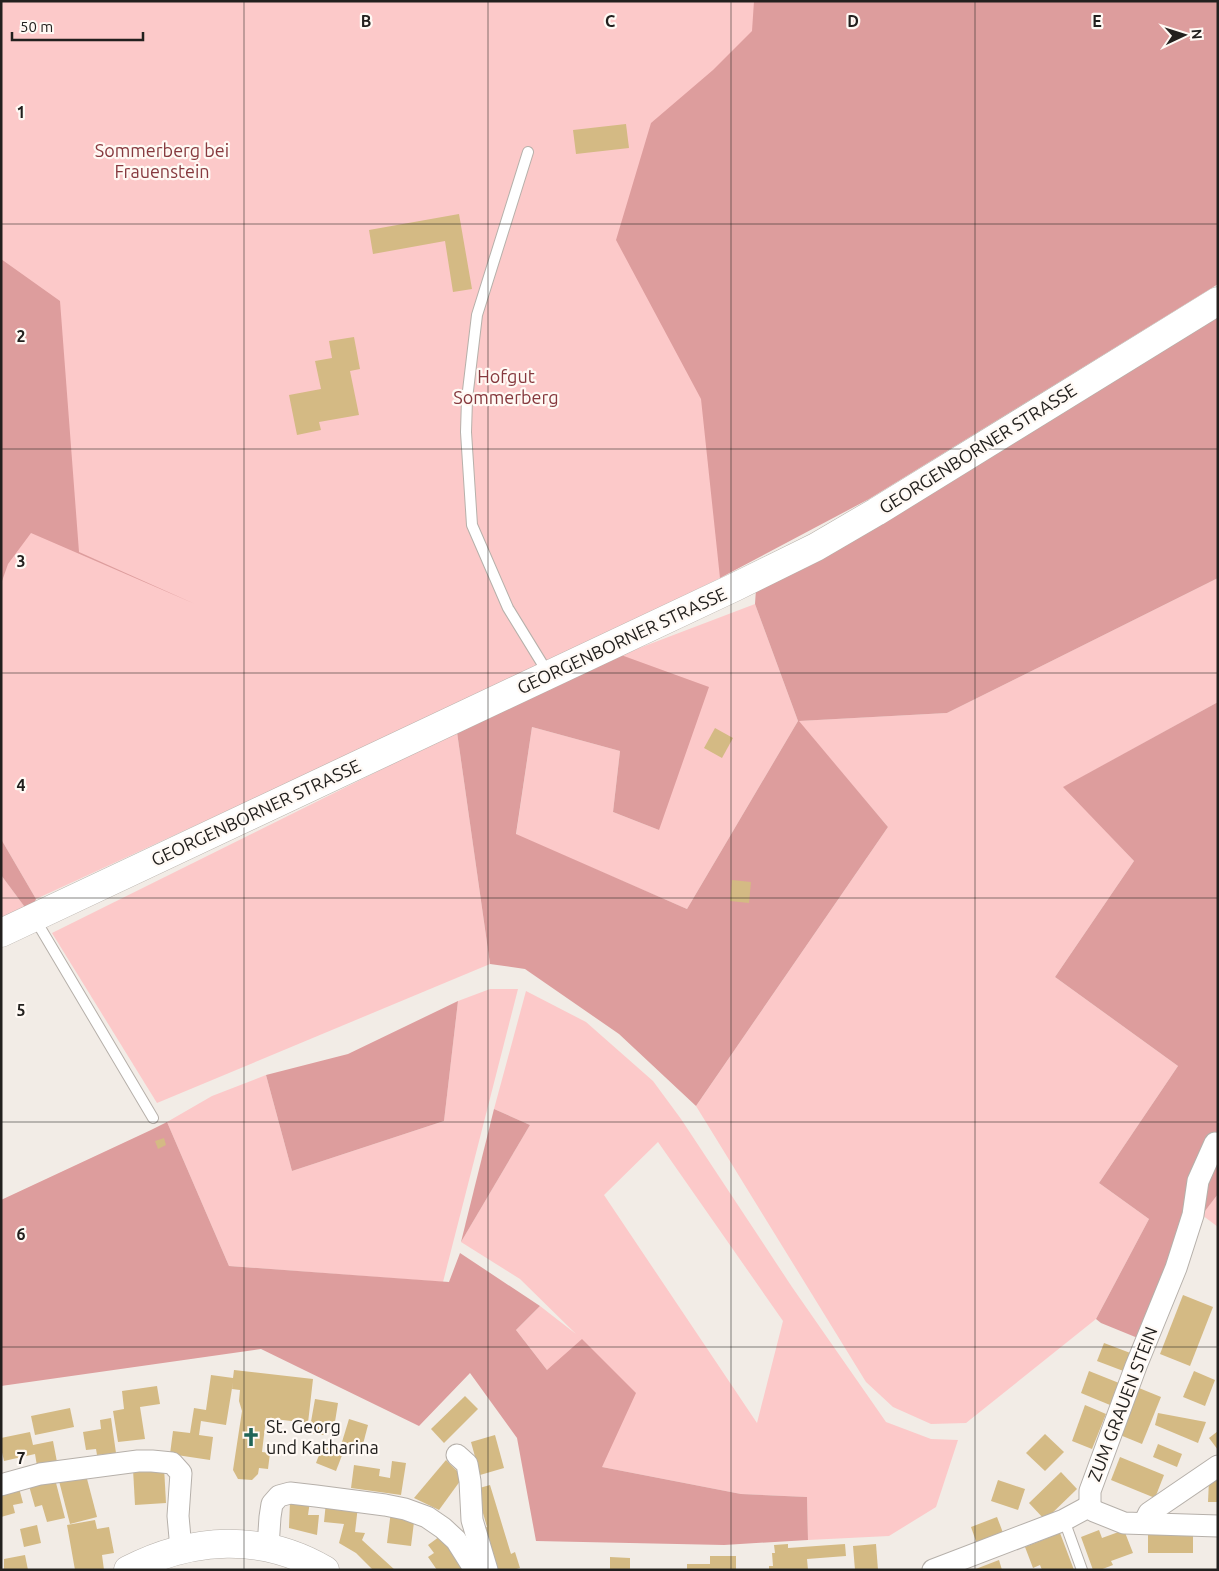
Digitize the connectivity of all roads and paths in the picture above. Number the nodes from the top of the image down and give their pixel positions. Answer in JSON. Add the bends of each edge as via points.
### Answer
{"nodes":[{"id":1,"x":528,"y":152,"type":"dead end"},
{"id":2,"x":1218,"y":301,"type":"edge"},
{"id":3,"x":551,"y":674,"type":"junction"},
{"id":4,"x":34,"y":918,"type":"junction"},
{"id":5,"x":1,"y":934,"type":"edge"},
{"id":6,"x":153,"y":1118,"type":"dead end"},
{"id":7,"x":1215,"y":1143,"type":"dead end"},
{"id":8,"x":457,"y":1455,"type":"dead end"},
{"id":9,"x":1218,"y":1466,"type":"edge"},
{"id":10,"x":1,"y":1485,"type":"edge"},
{"id":11,"x":1090,"y":1506,"type":"junction"},
{"id":12,"x":1064,"y":1520,"type":"junction"},
{"id":13,"x":1144,"y":1524,"type":"junction"},
{"id":14,"x":1218,"y":1526,"type":"edge"},
{"id":15,"x":268,"y":1547,"type":"junction"},
{"id":16,"x":182,"y":1549,"type":"junction"},
{"id":17,"x":128,"y":1570,"type":"edge"},
{"id":18,"x":325,"y":1570,"type":"edge"},
{"id":19,"x":475,"y":1570,"type":"edge"},
{"id":20,"x":487,"y":1570,"type":"edge"},
{"id":21,"x":933,"y":1570,"type":"edge"},
{"id":22,"x":1082,"y":1570,"type":"edge"}],
"edges":[{"from":1,"to":3,"type":"lane","via":[[477,314],[466,399],[466,432],[472,525],[508,608]]},
{"from":2,"to":3,"type":"main road","name":"GEORGENBORNER STRASSE","via":[[816,547]]},
{"from":3,"to":4,"type":"main road","name":"GEORGENBORNER STRASSE"},
{"from":4,"to":5,"type":"main road","name":"GEORGENBORNER STRASSE"},
{"from":4,"to":6,"type":"lane"},
{"from":7,"to":11,"type":"street","name":"ZUM GRAUEN STEIN","via":[[1198,1181],[1193,1215],[1176,1268],[1090,1491]]},
{"from":8,"to":20,"type":"street","via":[[467,1464],[472,1520]]},
{"from":9,"to":13,"type":"street","via":[[1149,1512]]},
{"from":10,"to":16,"type":"street","via":[[40,1474],[138,1461],[172,1464],[180,1473],[178,1516]]},
{"from":11,"to":12,"type":"street","name":"ZUM GRAUEN STEIN"},
{"from":11,"to":13,"type":"street","via":[[1094,1511],[1124,1523]]},
{"from":12,"to":21,"type":"street","name":"ZUM GRAUEN STEIN"},
{"from":12,"to":22,"type":"lane"},
{"from":13,"to":14,"type":"street"},
{"from":15,"to":16,"type":"main road","via":[[230,1543]]},
{"from":15,"to":18,"type":"main road","via":[[308,1560]]},
{"from":15,"to":19,"type":"street","via":[[272,1504],[279,1496],[290,1493],[386,1505],[427,1517],[456,1540]]},
{"from":16,"to":17,"type":"main road","via":[[162,1554]]}]}
